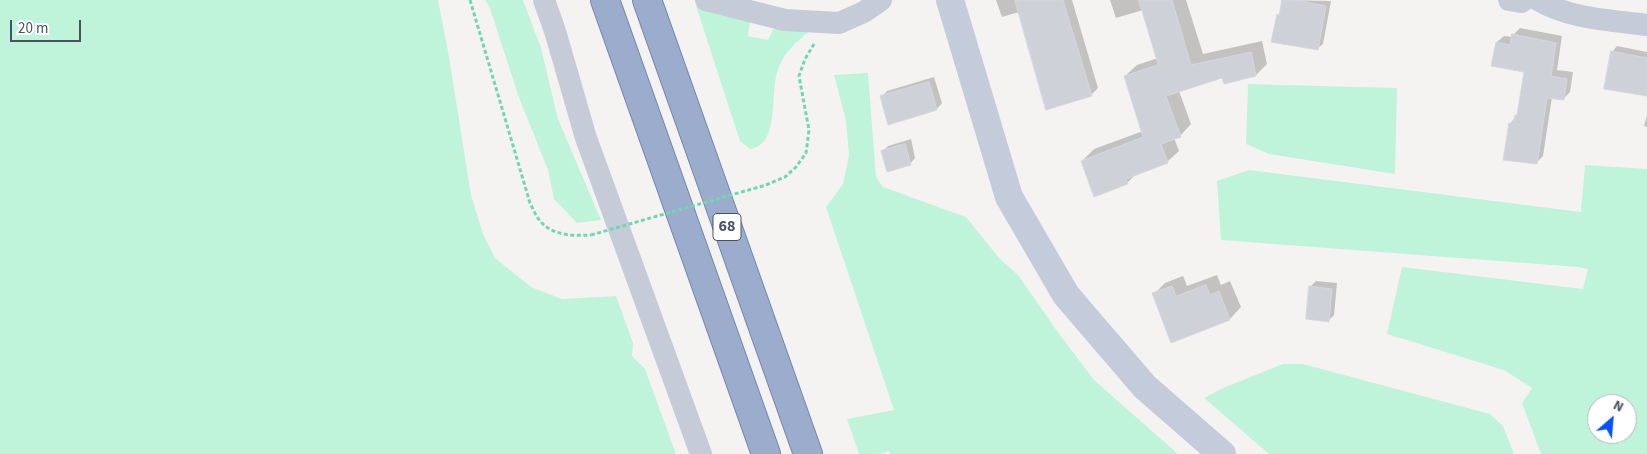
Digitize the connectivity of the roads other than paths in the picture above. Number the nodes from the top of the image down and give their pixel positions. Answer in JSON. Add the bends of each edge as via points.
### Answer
{"nodes":[{"id":1,"x":544,"y":0,"type":"edge"},
{"id":2,"x":605,"y":0,"type":"edge"},
{"id":3,"x":647,"y":0,"type":"edge"},
{"id":4,"x":706,"y":0,"type":"edge"},
{"id":5,"x":881,"y":0,"type":"edge"},
{"id":6,"x":950,"y":0,"type":"edge"},
{"id":7,"x":1509,"y":0,"type":"edge"},
{"id":8,"x":1524,"y":0,"type":"edge"},
{"id":9,"x":1538,"y":0,"type":"edge"},
{"id":10,"x":1647,"y":26,"type":"edge"},
{"id":11,"x":701,"y":454,"type":"edge"},
{"id":12,"x":766,"y":454,"type":"edge"},
{"id":13,"x":808,"y":454,"type":"edge"},
{"id":14,"x":1222,"y":454,"type":"edge"}],
"edges":[{"from":1,"to":11,"type":"street","via":[[586,138]]},
{"from":2,"to":12,"type":"highway","number":"68"},
{"from":3,"to":13,"type":"highway","number":"68"},
{"from":4,"to":5,"type":"street","via":[[785,20],[839,23]]},
{"from":6,"to":14,"type":"main road","via":[[1009,197],[1066,295],[1145,386]]},
{"from":7,"to":8,"type":"street"},
{"from":9,"to":10,"type":"street","via":[[1578,16]]}]}
